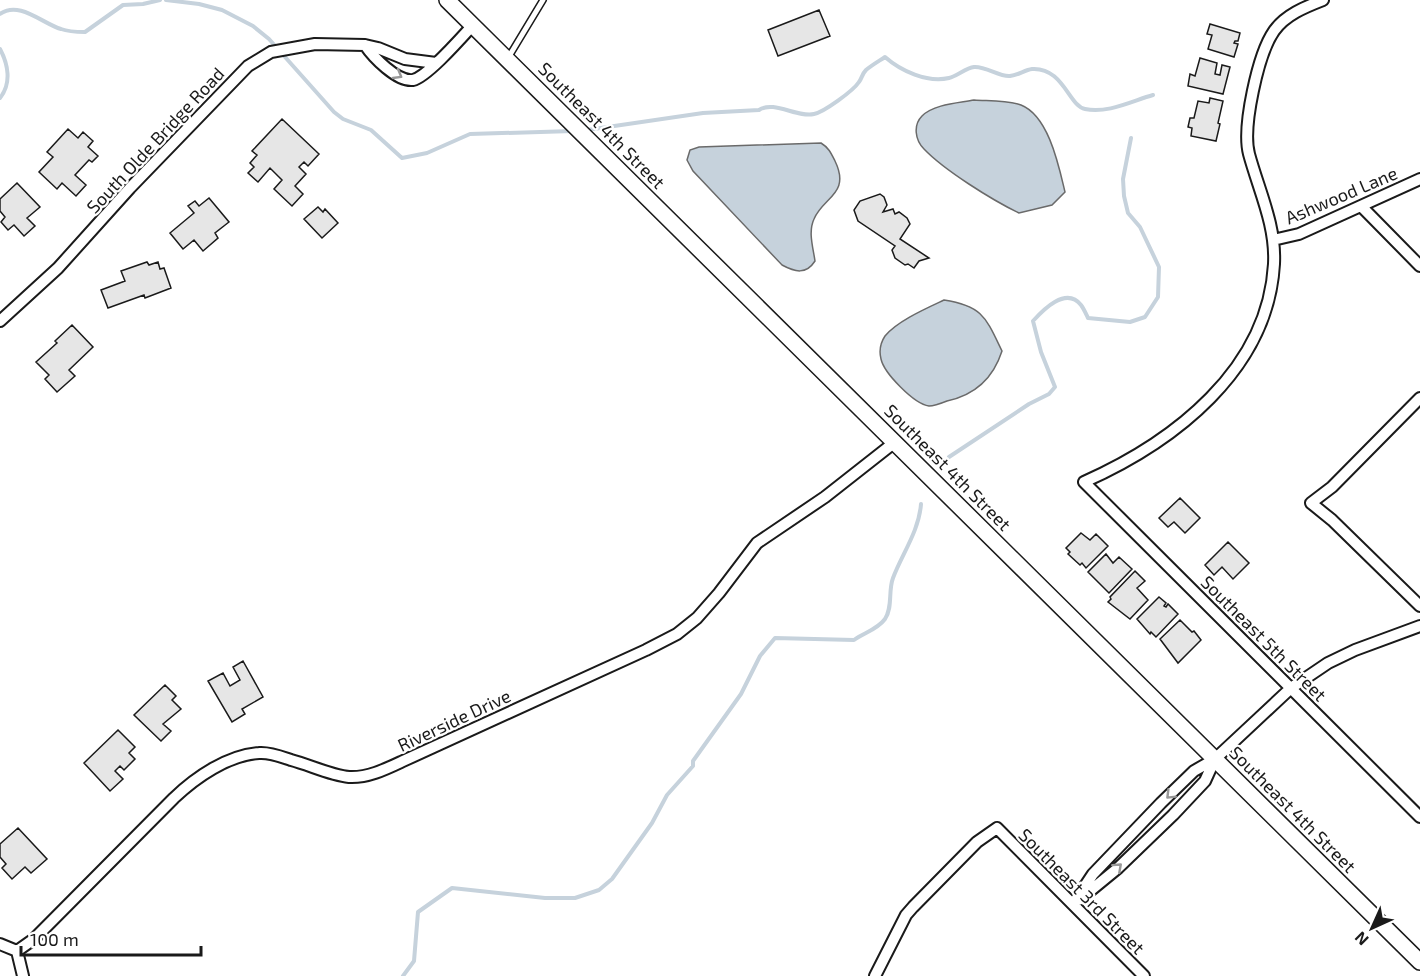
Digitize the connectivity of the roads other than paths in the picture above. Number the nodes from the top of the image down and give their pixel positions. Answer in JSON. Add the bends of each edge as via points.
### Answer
{"nodes":[{"id":1,"x":447,"y":0,"type":"edge"},
{"id":2,"x":543,"y":0,"type":"edge"},
{"id":3,"x":1323,"y":0,"type":"edge"},
{"id":4,"x":473,"y":26,"type":"junction"},
{"id":5,"x":365,"y":45,"type":"junction"},
{"id":6,"x":507,"y":59,"type":"junction"},
{"id":7,"x":436,"y":63,"type":"junction"},
{"id":8,"x":1420,"y":179,"type":"edge"},
{"id":9,"x":1360,"y":206,"type":"junction"},
{"id":10,"x":1273,"y":240,"type":"junction"},
{"id":11,"x":1420,"y":266,"type":"edge"},
{"id":12,"x":0,"y":321,"type":"edge"},
{"id":13,"x":1420,"y":398,"type":"edge"},
{"id":14,"x":895,"y":442,"type":"junction"},
{"id":15,"x":1420,"y":606,"type":"edge"},
{"id":16,"x":1420,"y":626,"type":"edge"},
{"id":17,"x":1291,"y":688,"type":"junction"},
{"id":18,"x":1215,"y":759,"type":"junction"},
{"id":19,"x":1420,"y":817,"type":"edge"},
{"id":20,"x":1073,"y":904,"type":"junction"},
{"id":21,"x":0,"y":944,"type":"edge"},
{"id":22,"x":17,"y":951,"type":"junction"},
{"id":23,"x":1420,"y":962,"type":"edge"},
{"id":24,"x":23,"y":976,"type":"edge"},
{"id":25,"x":875,"y":976,"type":"edge"},
{"id":26,"x":1144,"y":976,"type":"edge"}],
"edges":[{"from":1,"to":4,"type":"main road","name":"Southeast 4th Street"},
{"from":2,"to":6,"type":"lane"},
{"from":3,"to":10,"type":"street","via":[[1290,16],[1274,32],[1252,96],[1247,127],[1249,153]]},
{"from":4,"to":6,"type":"main road","name":"Southeast 4th Street"},
{"from":4,"to":7,"type":"street"},
{"from":5,"to":7,"type":"street","name":"South Olde Bridge Road","via":[[405,60]]},
{"from":5,"to":7,"type":"street","one_way":true,"via":[[379,62],[407,80],[417,79]]},
{"from":5,"to":12,"type":"street","name":"South Olde Bridge Road","via":[[315,44],[271,52],[248,66],[58,268]]},
{"from":6,"to":14,"type":"main road","name":"Southeast 4th Street"},
{"from":8,"to":9,"type":"street","name":"Ashwood Lane"},
{"from":9,"to":10,"type":"street","name":"Ashwood Lane","via":[[1299,234]]},
{"from":9,"to":11,"type":"street"},
{"from":10,"to":17,"type":"street","name":"Southeast 5th Street","via":[[1269,298],[1258,332],[1237,369],[1187,420],[1113,469],[1084,482]]},
{"from":13,"to":15,"type":"street","via":[[1332,487],[1311,503]]},
{"from":14,"to":18,"type":"main road","name":"Southeast 4th Street"},
{"from":14,"to":22,"type":"street","name":"Riverside Drive","via":[[825,497],[762,538],[697,618],[646,650],[368,775],[350,777],[259,753],[212,770],[183,789],[34,939]]},
{"from":16,"to":17,"type":"street","via":[[1355,650]]},
{"from":17,"to":18,"type":"street"},
{"from":17,"to":19,"type":"street","name":"Southeast 5th Street"},
{"from":18,"to":20,"type":"street","one_way":true,"via":[[1194,771],[1107,858]]},
{"from":20,"to":18,"type":"street","one_way":true,"via":[[1118,868],[1173,815],[1205,781]]},
{"from":18,"to":23,"type":"main road","name":"Southeast 4th Street"},
{"from":20,"to":25,"type":"street","name":"Southeast 3rd Street","via":[[996,828],[906,915]]},
{"from":20,"to":26,"type":"street","name":"Southeast 3rd Street"},
{"from":21,"to":22,"type":"street"},
{"from":22,"to":24,"type":"street"}]}
